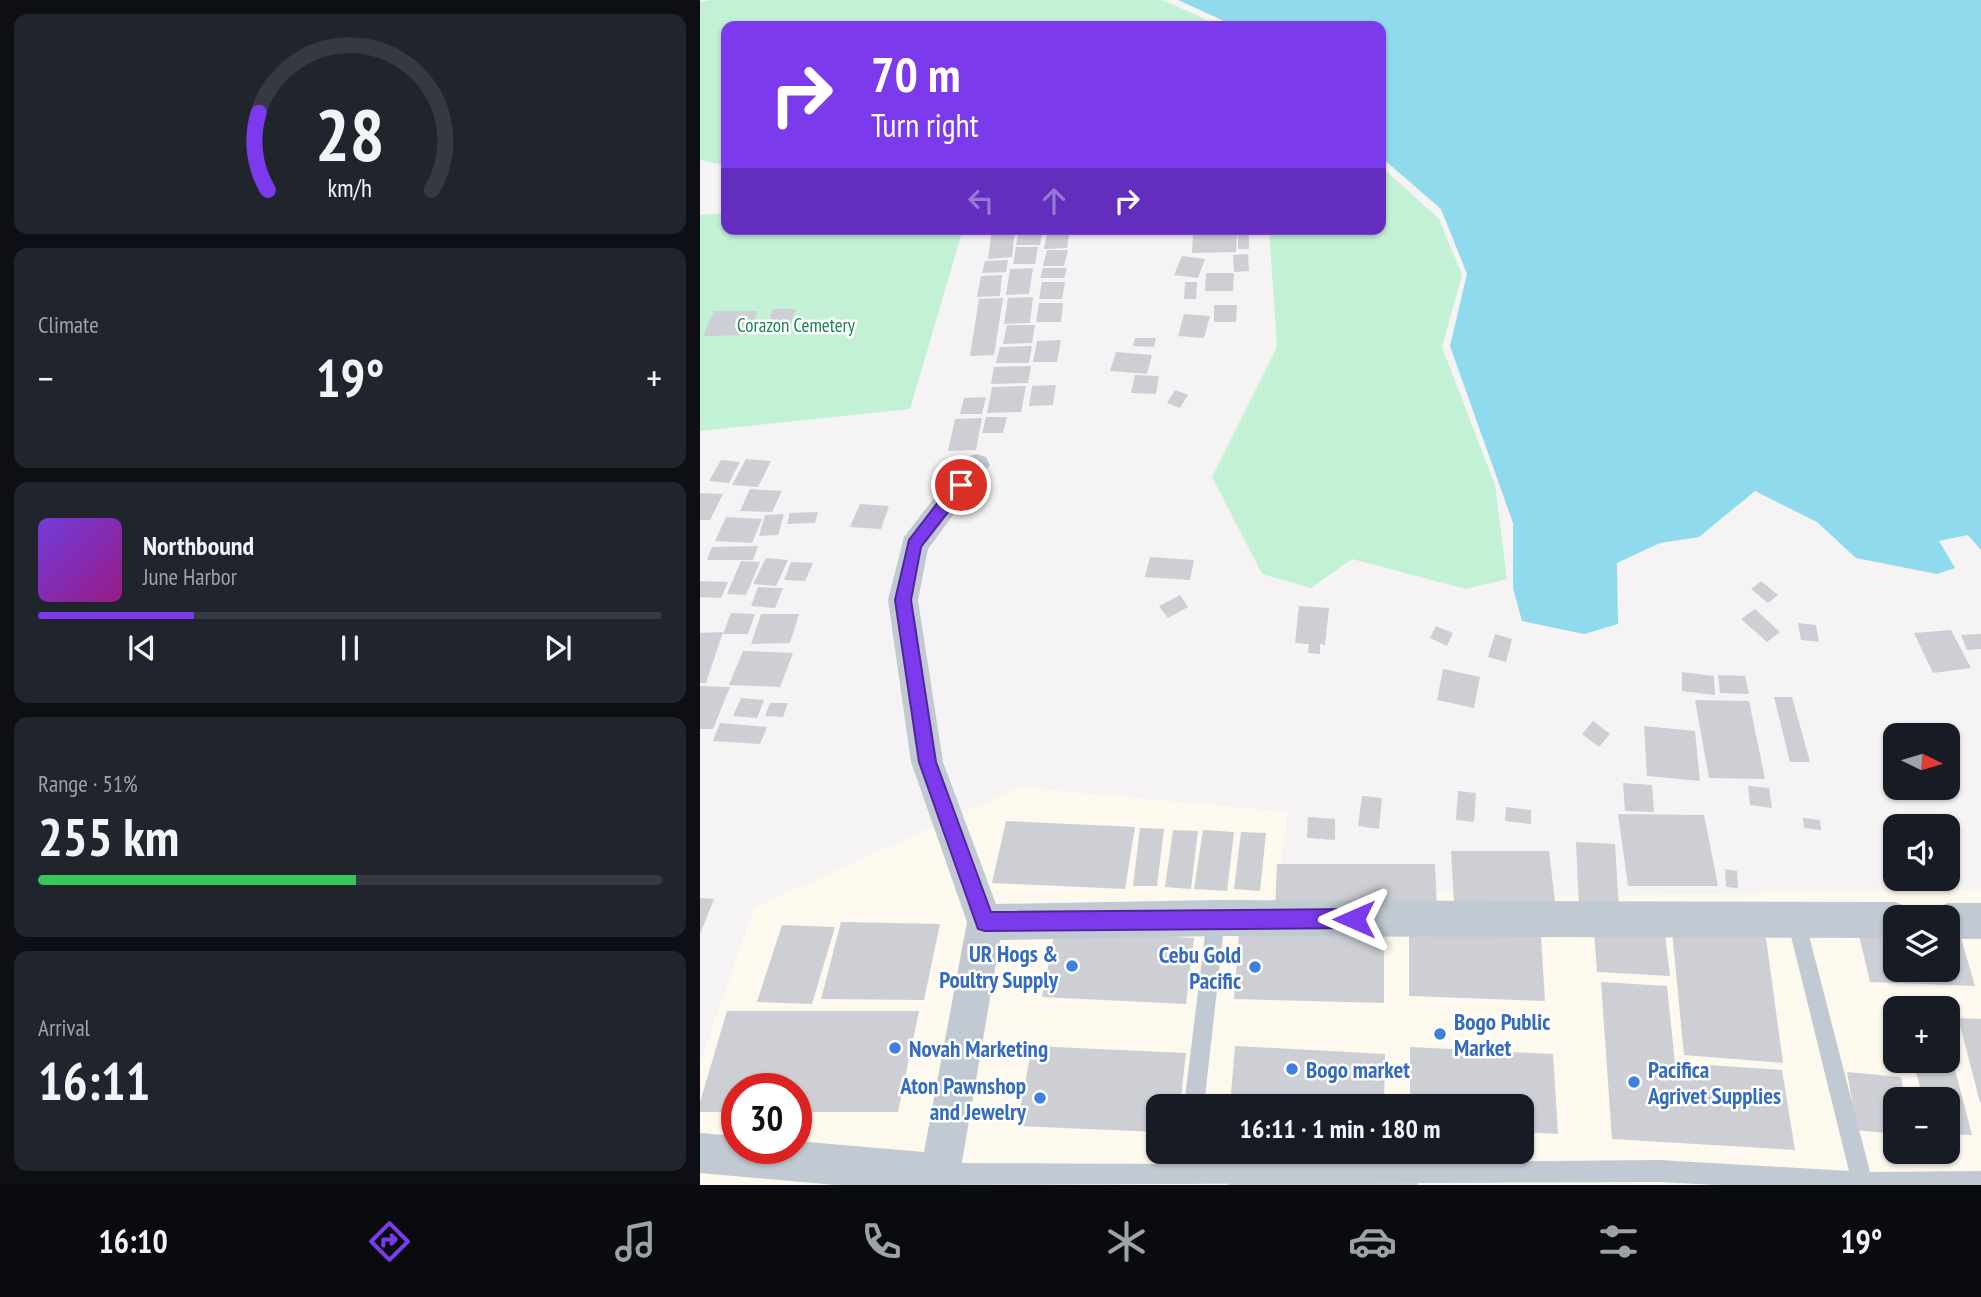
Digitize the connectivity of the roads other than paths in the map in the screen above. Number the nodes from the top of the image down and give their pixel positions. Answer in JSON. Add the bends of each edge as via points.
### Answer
{"nodes":[{"id":1,"x":976,"y":464,"type":"dead end"},
{"id":2,"x":1216,"y":918,"type":"junction"},
{"id":3,"x":1796,"y":920,"type":"junction"},
{"id":4,"x":1883,"y":920,"type":"edge"},
{"id":5,"x":1960,"y":920,"type":"edge"},
{"id":6,"x":1981,"y":921,"type":"edge"},
{"id":7,"x":985,"y":922,"type":"junction"},
{"id":8,"x":1195,"y":1094,"type":"edge"},
{"id":9,"x":700,"y":1153,"type":"edge"},
{"id":10,"x":1661,"y":1178,"type":"edge"},
{"id":11,"x":939,"y":1180,"type":"edge"},
{"id":12,"x":1111,"y":1180,"type":"edge"},
{"id":13,"x":1185,"y":1180,"type":"edge"},
{"id":14,"x":1981,"y":1182,"type":"edge"},
{"id":15,"x":1862,"y":1184,"type":"edge"}],
"edges":[{"from":1,"to":7,"type":"street","via":[[914,545],[903,600],[927,762]]},
{"from":2,"to":3,"type":"street"},
{"from":2,"to":7,"type":"street"},
{"from":2,"to":8,"type":"lane"},
{"from":3,"to":4,"type":"street"},
{"from":3,"to":15,"type":"lane"},
{"from":5,"to":6,"type":"street"},
{"from":7,"to":11,"type":"street"},
{"from":9,"to":11,"type":"street"},
{"from":10,"to":13,"type":"lane"},
{"from":10,"to":15,"type":"lane"},
{"from":11,"to":12,"type":"lane"},
{"from":12,"to":13,"type":"lane"},
{"from":14,"to":15,"type":"lane"}]}
